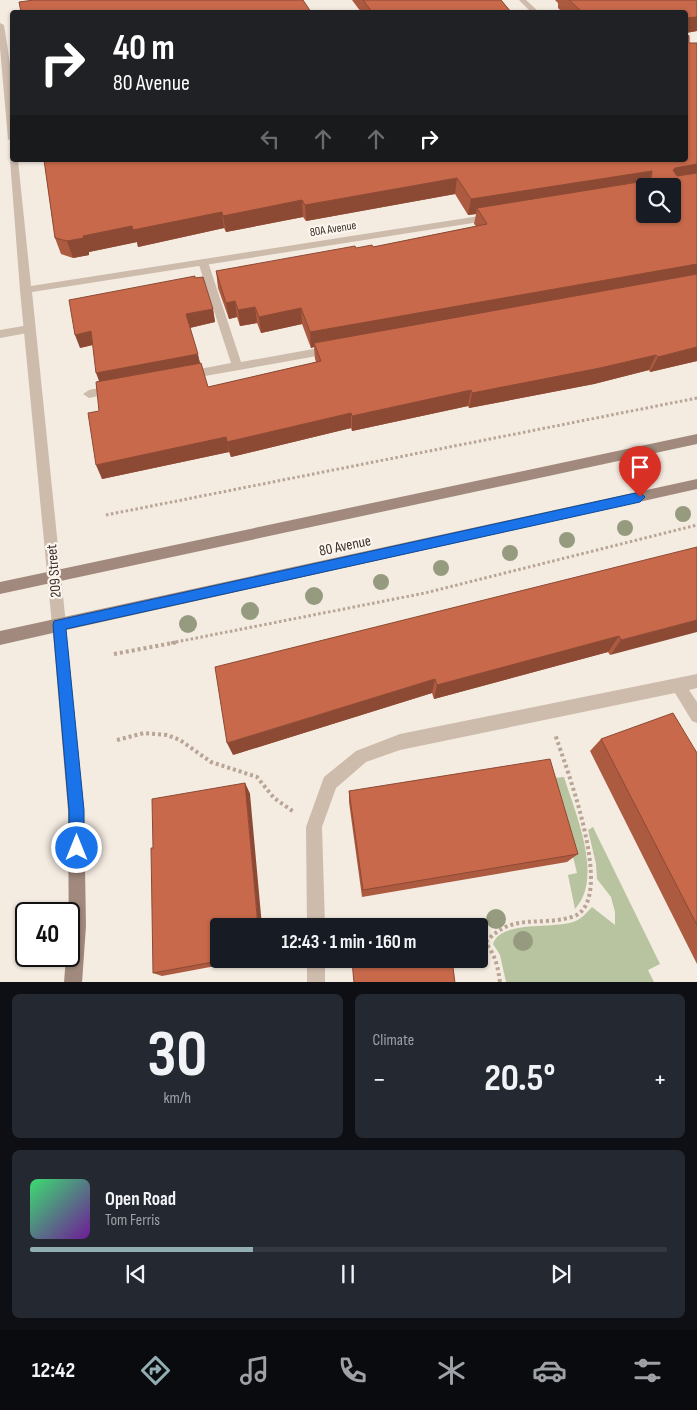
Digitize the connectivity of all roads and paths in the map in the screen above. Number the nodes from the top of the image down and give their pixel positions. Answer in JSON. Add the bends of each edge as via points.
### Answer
{"nodes":[{"id":1,"x":522,"y":0,"type":"edge"},
{"id":2,"x":533,"y":10,"type":"edge"},
{"id":3,"x":0,"y":24,"type":"edge"},
{"id":4,"x":9,"y":55,"type":"edge"},
{"id":5,"x":10,"y":83,"type":"edge"},
{"id":6,"x":14,"y":162,"type":"edge"},
{"id":7,"x":498,"y":216,"type":"edge"},
{"id":8,"x":204,"y":262,"type":"junction"},
{"id":9,"x":25,"y":290,"type":"junction"},
{"id":10,"x":29,"y":329,"type":"junction"},
{"id":11,"x":0,"y":334,"type":"edge"},
{"id":12,"x":345,"y":347,"type":"edge"},
{"id":13,"x":237,"y":366,"type":"junction"},
{"id":14,"x":172,"y":378,"type":"edge"},
{"id":15,"x":126,"y":387,"type":"edge"},
{"id":16,"x":89,"y":394,"type":"dead end"},
{"id":17,"x":697,"y":398,"type":"edge"},
{"id":18,"x":697,"y":440,"type":"edge"},
{"id":19,"x":697,"y":484,"type":"edge"},
{"id":20,"x":106,"y":515,"type":"dead end"},
{"id":21,"x":697,"y":525,"type":"edge"},
{"id":22,"x":55,"y":576,"type":"junction"},
{"id":23,"x":0,"y":588,"type":"edge"},
{"id":24,"x":59,"y":625,"type":"junction"},
{"id":25,"x":0,"y":638,"type":"edge"},
{"id":26,"x":114,"y":654,"type":"dead end"},
{"id":27,"x":697,"y":681,"type":"edge"},
{"id":28,"x":679,"y":686,"type":"junction"},
{"id":29,"x":549,"y":712,"type":"junction"},
{"id":30,"x":697,"y":716,"type":"edge"},
{"id":31,"x":118,"y":740,"type":"dead end"},
{"id":32,"x":314,"y":827,"type":"junction"},
{"id":33,"x":316,"y":918,"type":"edge"},
{"id":34,"x":488,"y":940,"type":"edge"},
{"id":35,"x":488,"y":945,"type":"edge"},
{"id":36,"x":316,"y":968,"type":"edge"},
{"id":37,"x":73,"y":982,"type":"edge"},
{"id":38,"x":316,"y":982,"type":"edge"},
{"id":39,"x":500,"y":982,"type":"edge"}],
"edges":[{"from":1,"to":2,"type":"street"},
{"from":3,"to":4,"type":"street"},
{"from":4,"to":5,"type":"street"},
{"from":6,"to":9,"type":"street","name":"209 Street"},
{"from":7,"to":8,"type":"street","name":"80A Avenue"},
{"from":8,"to":9,"type":"street","name":"80A Avenue"},
{"from":8,"to":13,"type":"street"},
{"from":9,"to":10,"type":"street","name":"209 Street"},
{"from":10,"to":11,"type":"street"},
{"from":10,"to":22,"type":"street","name":"209 Street"},
{"from":12,"to":13,"type":"street"},
{"from":13,"to":14,"type":"street"},
{"from":15,"to":16,"type":"street"},
{"from":17,"to":20,"type":"path"},
{"from":18,"to":22,"type":"main road"},
{"from":19,"to":24,"type":"main road","name":"80 Avenue"},
{"from":21,"to":26,"type":"path","via":[[425,593]]},
{"from":22,"to":23,"type":"main road"},
{"from":22,"to":24,"type":"street","name":"209 Street"},
{"from":24,"to":25,"type":"main road","name":"80 Avenue"},
{"from":24,"to":37,"type":"main road","name":"209 Street","via":[[76,810],[77,926]]},
{"from":27,"to":28,"type":"street"},
{"from":28,"to":29,"type":"street"},
{"from":28,"to":30,"type":"street"},
{"from":29,"to":32,"type":"street","via":[[400,742],[361,756],[330,783]]},
{"from":29,"to":34,"type":"path","via":[[589,848],[592,872],[588,904],[573,918],[520,922],[505,926]]},
{"from":31,"to":32,"type":"path","via":[[156,732],[180,740],[211,762],[257,777],[274,798]]},
{"from":32,"to":33,"type":"street"},
{"from":35,"to":39,"type":"path","via":[[498,962]]},
{"from":36,"to":38,"type":"street"}]}
